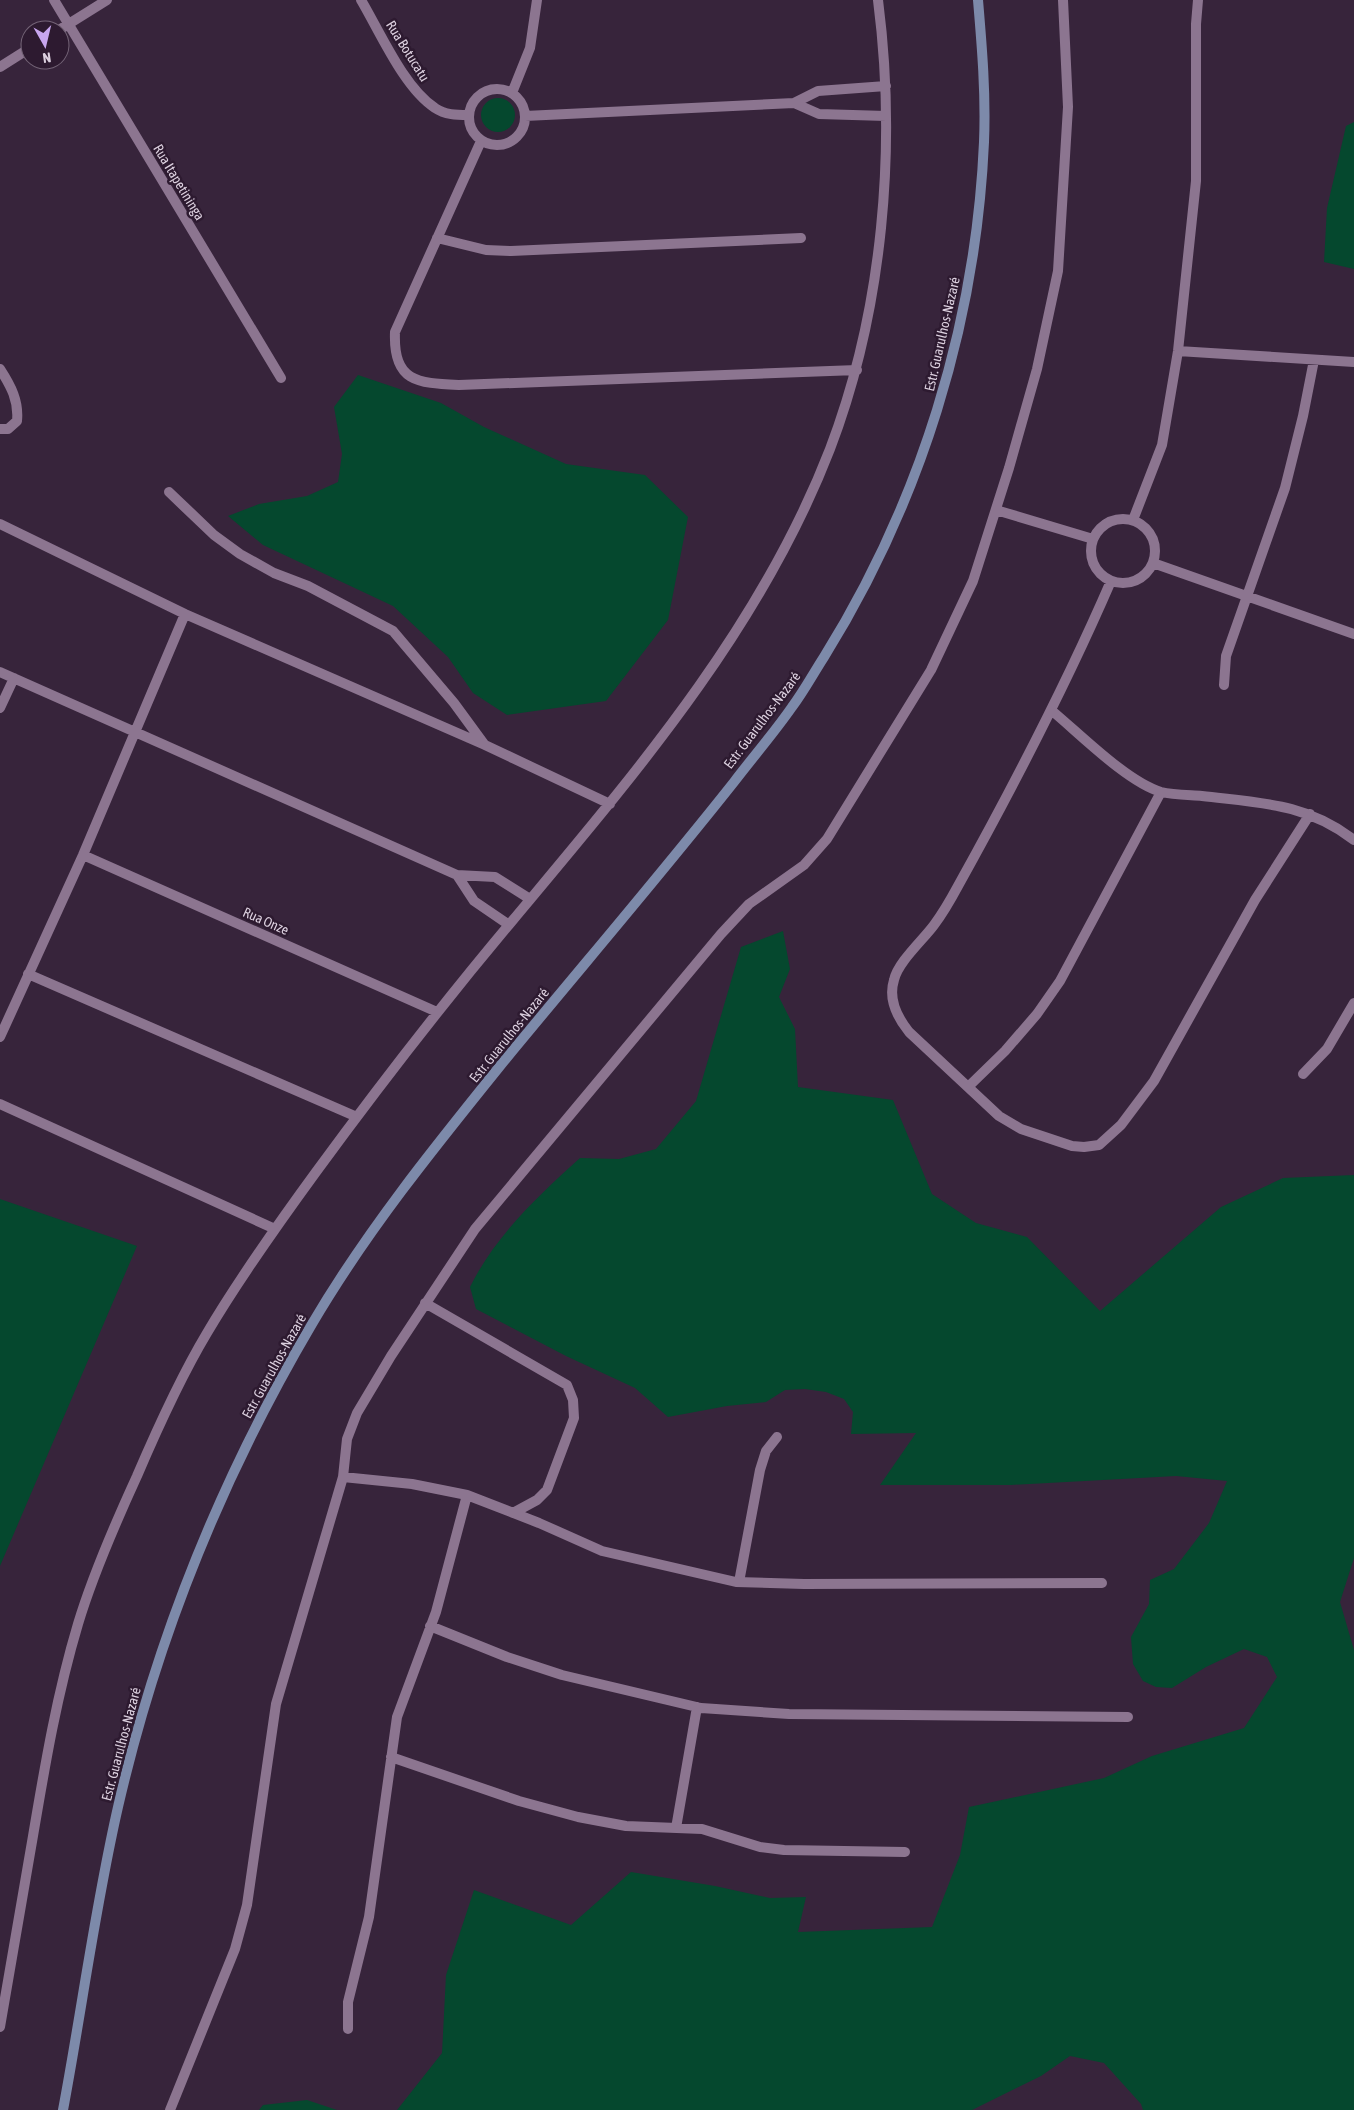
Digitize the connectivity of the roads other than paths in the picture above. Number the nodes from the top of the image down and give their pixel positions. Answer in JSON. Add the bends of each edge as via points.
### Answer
{"nodes":[{"id":1,"x":54,"y":0,"type":"edge"},
{"id":2,"x":108,"y":0,"type":"edge"},
{"id":3,"x":361,"y":0,"type":"edge"},
{"id":4,"x":537,"y":0,"type":"edge"},
{"id":5,"x":878,"y":0,"type":"edge"},
{"id":6,"x":978,"y":0,"type":"edge"},
{"id":7,"x":1063,"y":0,"type":"edge"},
{"id":8,"x":1198,"y":0,"type":"edge"},
{"id":9,"x":66,"y":20,"type":"edge"},
{"id":10,"x":70,"y":23,"type":"edge"},
{"id":11,"x":70,"y":27,"type":"edge"},
{"id":12,"x":20,"y":54,"type":"edge"},
{"id":13,"x":0,"y":67,"type":"edge"},
{"id":14,"x":886,"y":86,"type":"junction"},
{"id":15,"x":512,"y":93,"type":"junction"},
{"id":16,"x":794,"y":103,"type":"junction"},
{"id":17,"x":468,"y":115,"type":"junction"},
{"id":18,"x":525,"y":116,"type":"junction"},
{"id":19,"x":886,"y":116,"type":"junction"},
{"id":20,"x":481,"y":141,"type":"junction"},
{"id":21,"x":437,"y":238,"type":"junction"},
{"id":22,"x":801,"y":238,"type":"dead end"},
{"id":23,"x":1178,"y":351,"type":"junction"},
{"id":24,"x":1314,"y":360,"type":"junction"},
{"id":25,"x":1354,"y":362,"type":"edge"},
{"id":26,"x":0,"y":369,"type":"edge"},
{"id":27,"x":857,"y":370,"type":"junction"},
{"id":28,"x":281,"y":378,"type":"dead end"},
{"id":29,"x":4,"y":429,"type":"edge"},
{"id":30,"x":169,"y":492,"type":"dead end"},
{"id":31,"x":996,"y":510,"type":"junction"},
{"id":32,"x":1133,"y":520,"type":"junction"},
{"id":33,"x":0,"y":524,"type":"edge"},
{"id":34,"x":1093,"y":539,"type":"junction"},
{"id":35,"x":1153,"y":563,"type":"junction"},
{"id":36,"x":1111,"y":581,"type":"junction"},
{"id":37,"x":1248,"y":597,"type":"junction"},
{"id":38,"x":185,"y":614,"type":"junction"},
{"id":39,"x":1354,"y":634,"type":"edge"},
{"id":40,"x":0,"y":672,"type":"edge"},
{"id":41,"x":14,"y":678,"type":"junction"},
{"id":42,"x":1224,"y":685,"type":"dead end"},
{"id":43,"x":0,"y":708,"type":"edge"},
{"id":44,"x":1051,"y":710,"type":"junction"},
{"id":45,"x":135,"y":732,"type":"junction"},
{"id":46,"x":485,"y":745,"type":"junction"},
{"id":47,"x":1161,"y":792,"type":"junction"},
{"id":48,"x":610,"y":804,"type":"junction"},
{"id":49,"x":1310,"y":814,"type":"junction"},
{"id":50,"x":1354,"y":840,"type":"edge"},
{"id":51,"x":83,"y":855,"type":"junction"},
{"id":52,"x":457,"y":875,"type":"junction"},
{"id":53,"x":530,"y":899,"type":"junction"},
{"id":54,"x":509,"y":925,"type":"junction"},
{"id":55,"x":28,"y":974,"type":"junction"},
{"id":56,"x":1354,"y":1003,"type":"edge"},
{"id":57,"x":437,"y":1012,"type":"junction"},
{"id":58,"x":0,"y":1037,"type":"edge"},
{"id":59,"x":1304,"y":1074,"type":"dead end"},
{"id":60,"x":968,"y":1087,"type":"junction"},
{"id":61,"x":0,"y":1104,"type":"edge"},
{"id":62,"x":357,"y":1117,"type":"junction"},
{"id":63,"x":275,"y":1230,"type":"junction"},
{"id":64,"x":425,"y":1303,"type":"junction"},
{"id":65,"x":777,"y":1437,"type":"dead end"},
{"id":66,"x":343,"y":1477,"type":"junction"},
{"id":67,"x":467,"y":1495,"type":"junction"},
{"id":68,"x":513,"y":1513,"type":"junction"},
{"id":69,"x":739,"y":1582,"type":"junction"},
{"id":70,"x":1102,"y":1583,"type":"dead end"},
{"id":71,"x":430,"y":1626,"type":"junction"},
{"id":72,"x":697,"y":1706,"type":"junction"},
{"id":73,"x":1128,"y":1717,"type":"dead end"},
{"id":74,"x":391,"y":1757,"type":"junction"},
{"id":75,"x":676,"y":1828,"type":"junction"},
{"id":76,"x":905,"y":1852,"type":"dead end"},
{"id":77,"x":0,"y":2028,"type":"edge"},
{"id":78,"x":348,"y":2029,"type":"dead end"},
{"id":79,"x":63,"y":2110,"type":"edge"},
{"id":80,"x":170,"y":2110,"type":"edge"}],
"edges":[{"from":1,"to":9,"type":"street","name":"Rua Itapetininga"},
{"from":2,"to":10,"type":"street"},
{"from":3,"to":17,"type":"street","name":"Rua Botucatu","via":[[406,78],[421,96],[436,109],[454,116]]},
{"from":4,"to":15,"type":"street","via":[[530,48]]},
{"from":5,"to":14,"type":"street"},
{"from":6,"to":79,"type":"main road","name":"Estr. Guarulhos-Nazaré","via":[[985,138],[974,251],[951,368],[928,441],[892,529],[842,628],[794,705],[434,1148],[370,1233],[314,1320],[269,1400],[218,1507],[180,1598],[147,1696],[98,1900]]},
{"from":7,"to":31,"type":"street","via":[[1068,107],[1058,271],[1038,368]]},
{"from":8,"to":23,"type":"street","via":[[1196,181]]},
{"from":11,"to":28,"type":"street","name":"Rua Itapetininga"},
{"from":12,"to":13,"type":"street"},
{"from":14,"to":16,"type":"street","via":[[818,91]]},
{"from":14,"to":19,"type":"street"},
{"from":15,"to":17,"type":"street","via":[[503,89],[484,92],[476,97]]},
{"from":15,"to":18,"type":"street","via":[[523,107]]},
{"from":16,"to":18,"type":"street"},
{"from":16,"to":19,"type":"street","via":[[819,114]]},
{"from":17,"to":20,"type":"street","via":[[471,130]]},
{"from":18,"to":20,"type":"street","via":[[520,133],[507,144]]},
{"from":19,"to":27,"type":"street","via":[[882,205],[873,289]]},
{"from":20,"to":21,"type":"street"},
{"from":21,"to":22,"type":"street","via":[[486,250],[511,251]]},
{"from":21,"to":27,"type":"street","via":[[395,332],[394,352],[399,365],[414,379],[432,384],[459,385]]},
{"from":23,"to":24,"type":"street"},
{"from":23,"to":32,"type":"street","via":[[1162,445]]},
{"from":24,"to":25,"type":"street"},
{"from":24,"to":37,"type":"street","via":[[1285,488]]},
{"from":26,"to":29,"type":"street","via":[[18,407],[17,421]]},
{"from":27,"to":48,"type":"street","via":[[829,452],[793,532],[751,610],[710,671]]},
{"from":30,"to":46,"type":"street","via":[[214,535],[240,554],[393,631]]},
{"from":31,"to":34,"type":"street"},
{"from":31,"to":64,"type":"street","via":[[974,581],[931,670],[827,840],[804,865],[749,904],[721,934],[475,1228]]},
{"from":32,"to":34,"type":"street","via":[[1123,518],[1105,524]]},
{"from":32,"to":35,"type":"street","via":[[1153,537],[1156,555]]},
{"from":33,"to":38,"type":"street"},
{"from":34,"to":36,"type":"street","via":[[1092,559],[1102,576]]},
{"from":35,"to":36,"type":"street","via":[[1140,579],[1121,583]]},
{"from":35,"to":37,"type":"street"},
{"from":36,"to":44,"type":"street"},
{"from":37,"to":39,"type":"street"},
{"from":37,"to":42,"type":"street","via":[[1226,656]]},
{"from":38,"to":45,"type":"street"},
{"from":38,"to":46,"type":"street"},
{"from":40,"to":41,"type":"street"},
{"from":41,"to":43,"type":"street"},
{"from":41,"to":45,"type":"street"},
{"from":44,"to":47,"type":"street","via":[[1120,768]]},
{"from":44,"to":60,"type":"street","via":[[957,888],[935,924],[894,978],[892,991],[899,1019]]},
{"from":45,"to":51,"type":"street"},
{"from":45,"to":52,"type":"street"},
{"from":46,"to":48,"type":"street"},
{"from":47,"to":49,"type":"street","via":[[1274,804]]},
{"from":47,"to":60,"type":"street","via":[[1060,981],[1006,1051]]},
{"from":48,"to":53,"type":"street"},
{"from":49,"to":50,"type":"street"},
{"from":49,"to":60,"type":"street","via":[[1255,900],[1154,1081],[1109,1137],[1099,1144],[1072,1146],[1021,1129],[999,1116]]},
{"from":51,"to":55,"type":"street"},
{"from":51,"to":57,"type":"street","name":"Rua Onze"},
{"from":52,"to":53,"type":"street","via":[[494,877]]},
{"from":52,"to":54,"type":"street","via":[[474,901]]},
{"from":53,"to":54,"type":"street"},
{"from":54,"to":57,"type":"street"},
{"from":55,"to":58,"type":"street"},
{"from":55,"to":62,"type":"street"},
{"from":56,"to":59,"type":"street","via":[[1326,1050]]},
{"from":57,"to":62,"type":"street"},
{"from":61,"to":63,"type":"street"},
{"from":62,"to":63,"type":"street"},
{"from":63,"to":77,"type":"street","via":[[208,1330],[184,1374],[111,1535],[78,1623],[49,1740]]},
{"from":64,"to":66,"type":"street","via":[[357,1413],[347,1439]]},
{"from":64,"to":68,"type":"street","via":[[566,1386],[573,1400],[574,1418],[548,1490]]},
{"from":65,"to":69,"type":"street","via":[[766,1451],[760,1470]]},
{"from":66,"to":67,"type":"street","via":[[412,1484]]},
{"from":66,"to":80,"type":"street","via":[[276,1704],[247,1905],[235,1948]]},
{"from":67,"to":68,"type":"street"},
{"from":67,"to":71,"type":"street"},
{"from":68,"to":69,"type":"street","via":[[602,1551]]},
{"from":69,"to":70,"type":"street"},
{"from":71,"to":72,"type":"street","via":[[562,1675]]},
{"from":71,"to":74,"type":"street","via":[[397,1717]]},
{"from":72,"to":73,"type":"street","via":[[789,1714]]},
{"from":72,"to":75,"type":"street"},
{"from":74,"to":75,"type":"street","via":[[519,1801],[578,1817],[626,1826]]},
{"from":74,"to":78,"type":"street","via":[[370,1917],[348,2002]]},
{"from":75,"to":76,"type":"street","via":[[702,1830],[760,1847],[784,1850]]}]}
